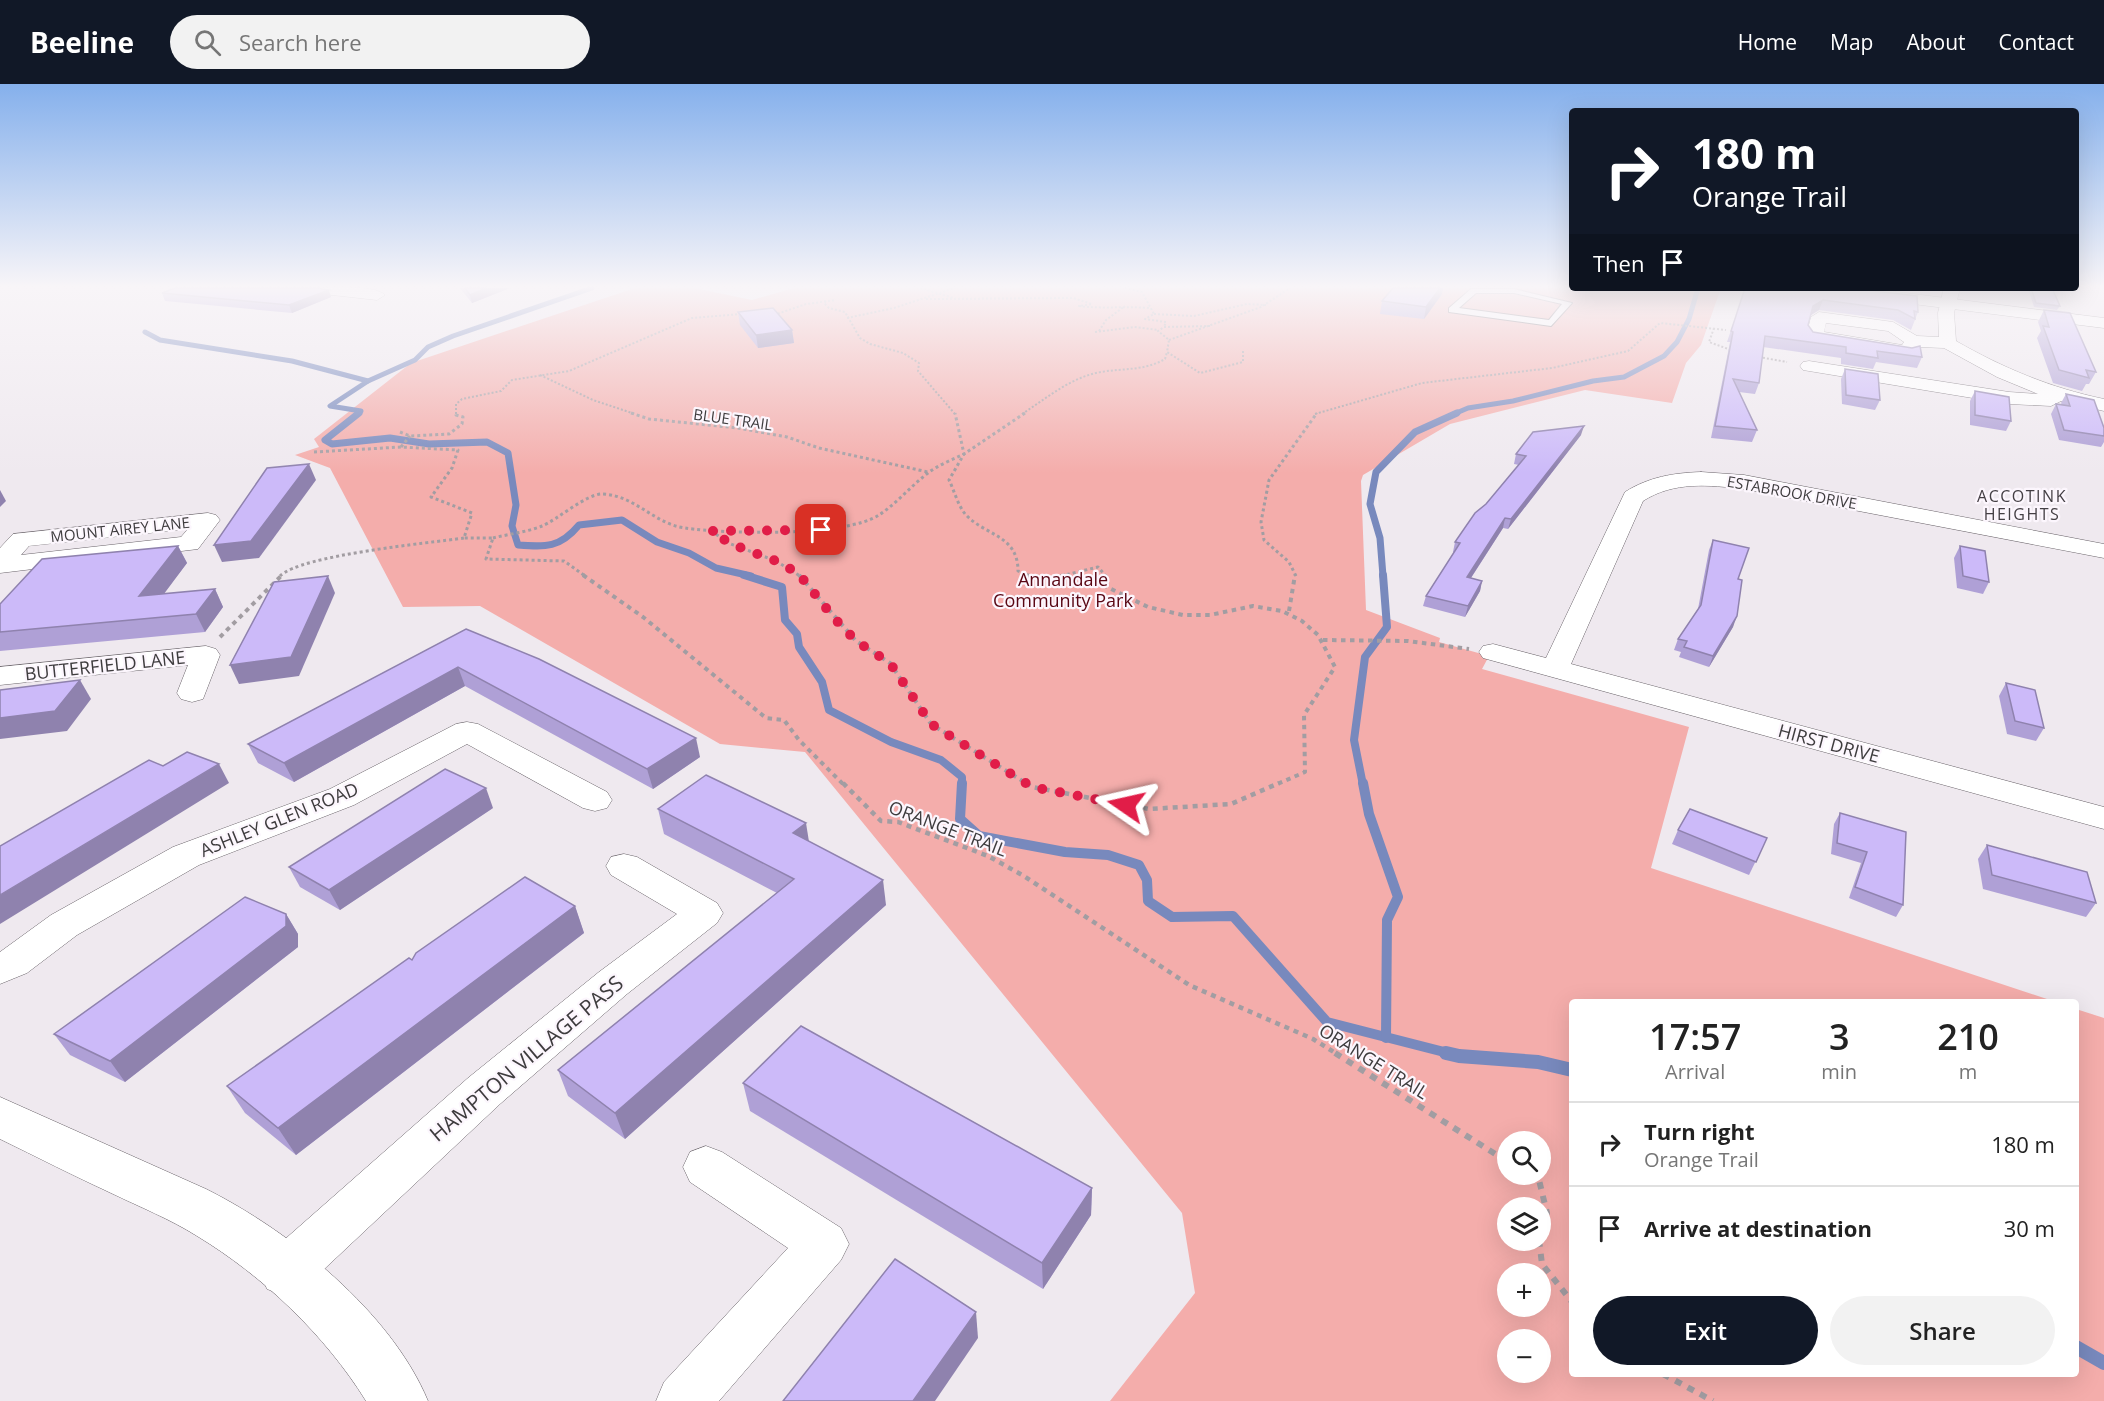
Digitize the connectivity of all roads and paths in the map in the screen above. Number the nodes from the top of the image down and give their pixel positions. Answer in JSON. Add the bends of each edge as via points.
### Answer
{"nodes":[{"id":1,"x":617,"y":349,"type":"edge"},
{"id":2,"x":890,"y":349,"type":"edge"},
{"id":3,"x":1630,"y":349,"type":"edge"},
{"id":4,"x":1730,"y":349,"type":"edge"},
{"id":5,"x":1959,"y":349,"type":"edge"},
{"id":6,"x":1243,"y":351,"type":"dead end"},
{"id":7,"x":1167,"y":352,"type":"joint"},
{"id":8,"x":1737,"y":352,"type":"edge"},
{"id":9,"x":1757,"y":356,"type":"edge"},
{"id":10,"x":1809,"y":366,"type":"joint"},
{"id":11,"x":538,"y":374,"type":"junction"},
{"id":12,"x":2057,"y":394,"type":"junction"},
{"id":13,"x":2104,"y":405,"type":"edge"},
{"id":14,"x":400,"y":432,"type":"dead end"},
{"id":15,"x":410,"y":436,"type":"junction"},
{"id":16,"x":400,"y":447,"type":"junction"},
{"id":17,"x":314,"y":452,"type":"dead end"},
{"id":18,"x":964,"y":454,"type":"junction"},
{"id":19,"x":929,"y":472,"type":"junction"},
{"id":20,"x":711,"y":531,"type":"junction"},
{"id":21,"x":464,"y":538,"type":"junction"},
{"id":22,"x":493,"y":538,"type":"junction"},
{"id":23,"x":2104,"y":551,"type":"edge"},
{"id":24,"x":0,"y":564,"type":"edge"},
{"id":25,"x":1289,"y":611,"type":"junction"},
{"id":26,"x":1323,"y":640,"type":"junction"},
{"id":27,"x":1493,"y":652,"type":"joint"},
{"id":28,"x":206,"y":655,"type":"junction"},
{"id":29,"x":1555,"y":669,"type":"junction"},
{"id":30,"x":0,"y":676,"type":"edge"},
{"id":31,"x":192,"y":693,"type":"dead end"},
{"id":32,"x":595,"y":800,"type":"dead end"},
{"id":33,"x":2104,"y":818,"type":"edge"},
{"id":34,"x":624,"y":866,"type":"dead end"},
{"id":35,"x":0,"y":969,"type":"edge"},
{"id":36,"x":0,"y":1117,"type":"edge"},
{"id":37,"x":1497,"y":1155,"type":"edge"},
{"id":38,"x":706,"y":1167,"type":"dead end"},
{"id":39,"x":1540,"y":1251,"type":"edge"},
{"id":40,"x":285,"y":1272,"type":"junction"},
{"id":41,"x":1569,"y":1298,"type":"edge"},
{"id":42,"x":1669,"y":1377,"type":"edge"},
{"id":43,"x":399,"y":1401,"type":"edge"},
{"id":44,"x":683,"y":1401,"type":"edge"},
{"id":45,"x":1713,"y":1401,"type":"edge"}],
"edges":[{"from":1,"to":11,"type":"path","via":[[569,370]]},
{"from":2,"to":18,"type":"path","via":[[919,363],[918,371],[955,413]]},
{"from":3,"to":25,"type":"path","via":[[1552,368],[1422,383],[1316,413],[1269,480],[1261,522],[1264,540],[1289,562],[1296,576]]},
{"from":4,"to":8,"type":"path"},
{"from":5,"to":12,"type":"street","via":[[1986,366]]},
{"from":6,"to":7,"type":"path","via":[[1243,362],[1200,373]]},
{"from":7,"to":18,"type":"path","via":[[1165,359],[1155,365],[1100,372],[1070,382]]},
{"from":9,"to":10,"type":"path"},
{"from":10,"to":12,"type":"street","via":[[2009,398],[2051,400]]},
{"from":11,"to":15,"type":"path","via":[[512,380],[501,392],[462,399],[456,404],[456,415],[463,417],[462,424],[449,434]]},
{"from":11,"to":19,"type":"path","name":"BLUE TRAIL","via":[[593,400],[649,419],[787,437],[819,448]]},
{"from":12,"to":13,"type":"street"},
{"from":14,"to":15,"type":"path"},
{"from":15,"to":16,"type":"path"},
{"from":16,"to":17,"type":"path"},
{"from":16,"to":21,"type":"path","via":[[458,450],[456,464],[431,497],[472,513]]},
{"from":18,"to":19,"type":"path"},
{"from":18,"to":25,"type":"path","via":[[949,480],[965,514],[1011,546],[1018,558],[1018,571],[1028,578],[1050,579],[1098,567],[1106,574],[1105,586],[1162,613],[1221,615],[1255,606]]},
{"from":19,"to":20,"type":"path","via":[[861,524],[821,530]]},
{"from":20,"to":22,"type":"path","via":[[682,528],[653,517],[631,500],[600,494],[543,526]]},
{"from":20,"to":26,"type":"path","via":[[731,544],[798,573],[856,641],[890,663],[931,724],[1032,787],[1149,809],[1231,804],[1305,772],[1304,715],[1335,667]]},
{"from":21,"to":22,"type":"path"},
{"from":21,"to":28,"type":"path","via":[[344,555],[287,569]]},
{"from":22,"to":37,"type":"path","name":"ORANGE TRAIL","via":[[486,559],[564,561],[643,617],[766,718],[784,720],[799,740],[881,821],[898,822],[988,856],[1189,985],[1313,1039]]},
{"from":23,"to":29,"type":"street","name":"ESTABROOK DRIVE","via":[[1744,482],[1695,479],[1655,484],[1634,497]]},
{"from":24,"to":24,"type":"street","name":"MOUNT AIREY LANE","via":[[22,539],[208,520],[189,544]]},
{"from":25,"to":26,"type":"path"},
{"from":26,"to":27,"type":"path","via":[[1408,641]]},
{"from":27,"to":29,"type":"street","name":"HIRST DRIVE"},
{"from":28,"to":30,"type":"street","name":"BUTTERFIELD LANE"},
{"from":28,"to":31,"type":"street","name":"BUTTERFIELD LANE"},
{"from":29,"to":33,"type":"street","name":"HIRST DRIVE"},
{"from":32,"to":35,"type":"street","name":"ASHLEY GLEN ROAD","via":[[467,732],[342,797],[186,856],[64,925]]},
{"from":34,"to":40,"type":"street","name":"HAMPTON VILLAGE PASS","via":[[704,912],[484,1091]]},
{"from":36,"to":40,"type":"main road","via":[[230,1228]]},
{"from":38,"to":44,"type":"street","via":[[824,1244]]},
{"from":39,"to":41,"type":"path","via":[[1542,1264]]},
{"from":40,"to":43,"type":"main road","via":[[339,1320],[383,1374]]},
{"from":42,"to":45,"type":"path"}]}
